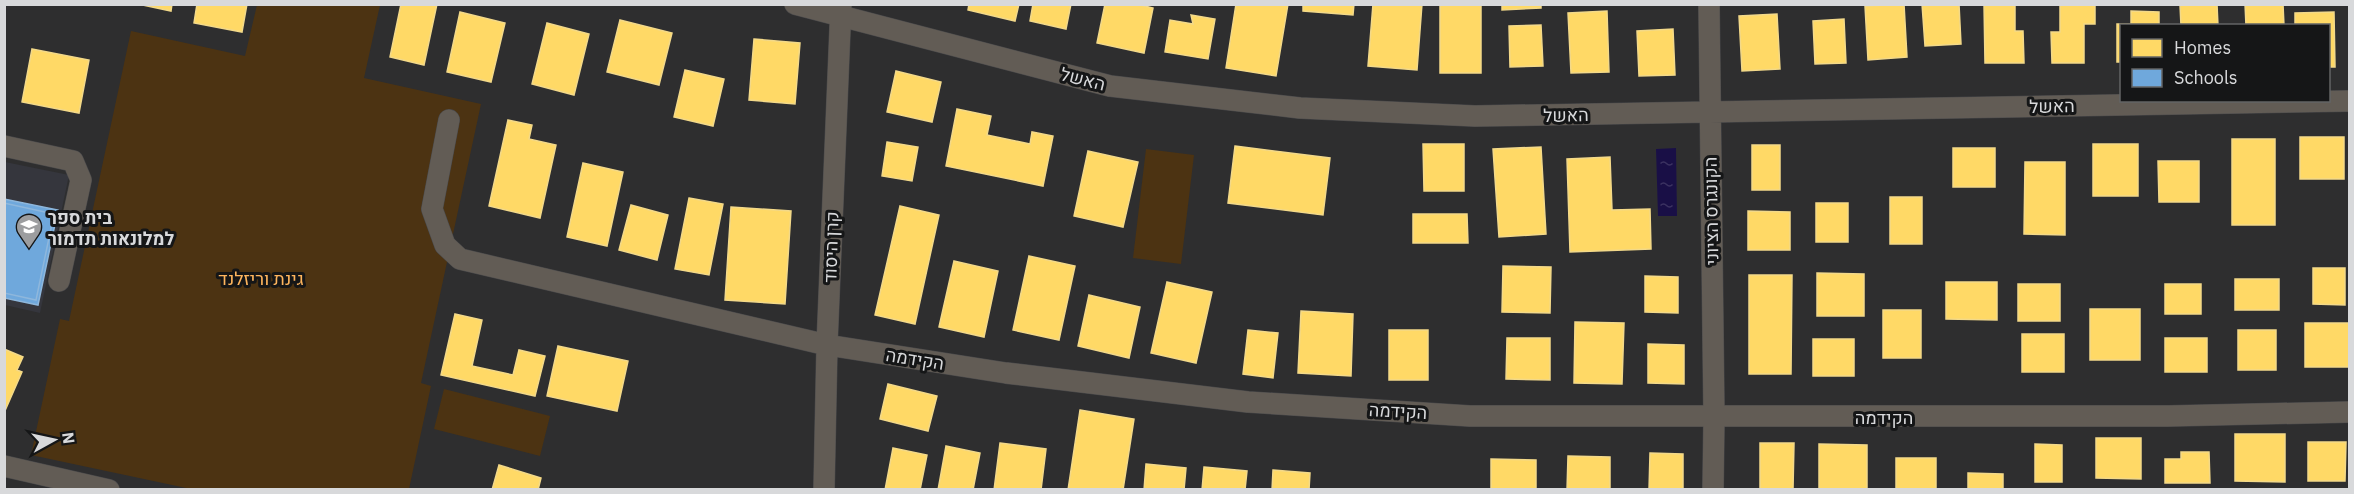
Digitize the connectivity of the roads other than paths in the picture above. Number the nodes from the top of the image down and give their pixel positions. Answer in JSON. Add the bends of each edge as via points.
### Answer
{"nodes":[{"id":1,"x":795,"y":4,"type":"edge"},
{"id":2,"x":1709,"y":4,"type":"edge"},
{"id":3,"x":841,"y":10,"type":"edge"},
{"id":4,"x":2330,"y":101,"type":"edge"},
{"id":5,"x":2349,"y":101,"type":"edge"},
{"id":6,"x":2291,"y":102,"type":"edge"},
{"id":7,"x":1709,"y":112,"type":"junction"},
{"id":8,"x":449,"y":120,"type":"dead end"},
{"id":9,"x":4,"y":146,"type":"edge"},
{"id":10,"x":59,"y":281,"type":"dead end"},
{"id":11,"x":827,"y":345,"type":"junction"},
{"id":12,"x":2349,"y":412,"type":"edge"},
{"id":13,"x":1714,"y":417,"type":"junction"},
{"id":14,"x":4,"y":466,"type":"edge"},
{"id":15,"x":109,"y":489,"type":"edge"},
{"id":16,"x":824,"y":489,"type":"edge"},
{"id":17,"x":1713,"y":489,"type":"edge"}],
"edges":[{"from":1,"to":3,"type":"street","name":"האשל"},
{"from":2,"to":7,"type":"street","name":"הקונגרס הציוני"},
{"from":3,"to":7,"type":"street","name":"האשל","via":[[1110,86],[1300,108],[1475,116]]},
{"from":3,"to":11,"type":"street","name":"קרן היסוד"},
{"from":4,"to":5,"type":"street","name":"האשל"},
{"from":6,"to":7,"type":"street","name":"האשל"},
{"from":7,"to":13,"type":"street","name":"הקונגרס הציוני"},
{"from":8,"to":11,"type":"street","name":"הקידמה","via":[[432,209],[444,245],[460,259]]},
{"from":9,"to":10,"type":"street","via":[[73,161],[81,180]]},
{"from":11,"to":13,"type":"street","name":"הקידמה","via":[[1006,373],[1248,402],[1470,416]]},
{"from":11,"to":16,"type":"street","name":"קרן היסוד"},
{"from":12,"to":13,"type":"street","name":"הקידמה"},
{"from":13,"to":17,"type":"street","name":"הקונגרס הציוני"},
{"from":14,"to":15,"type":"street"}]}
